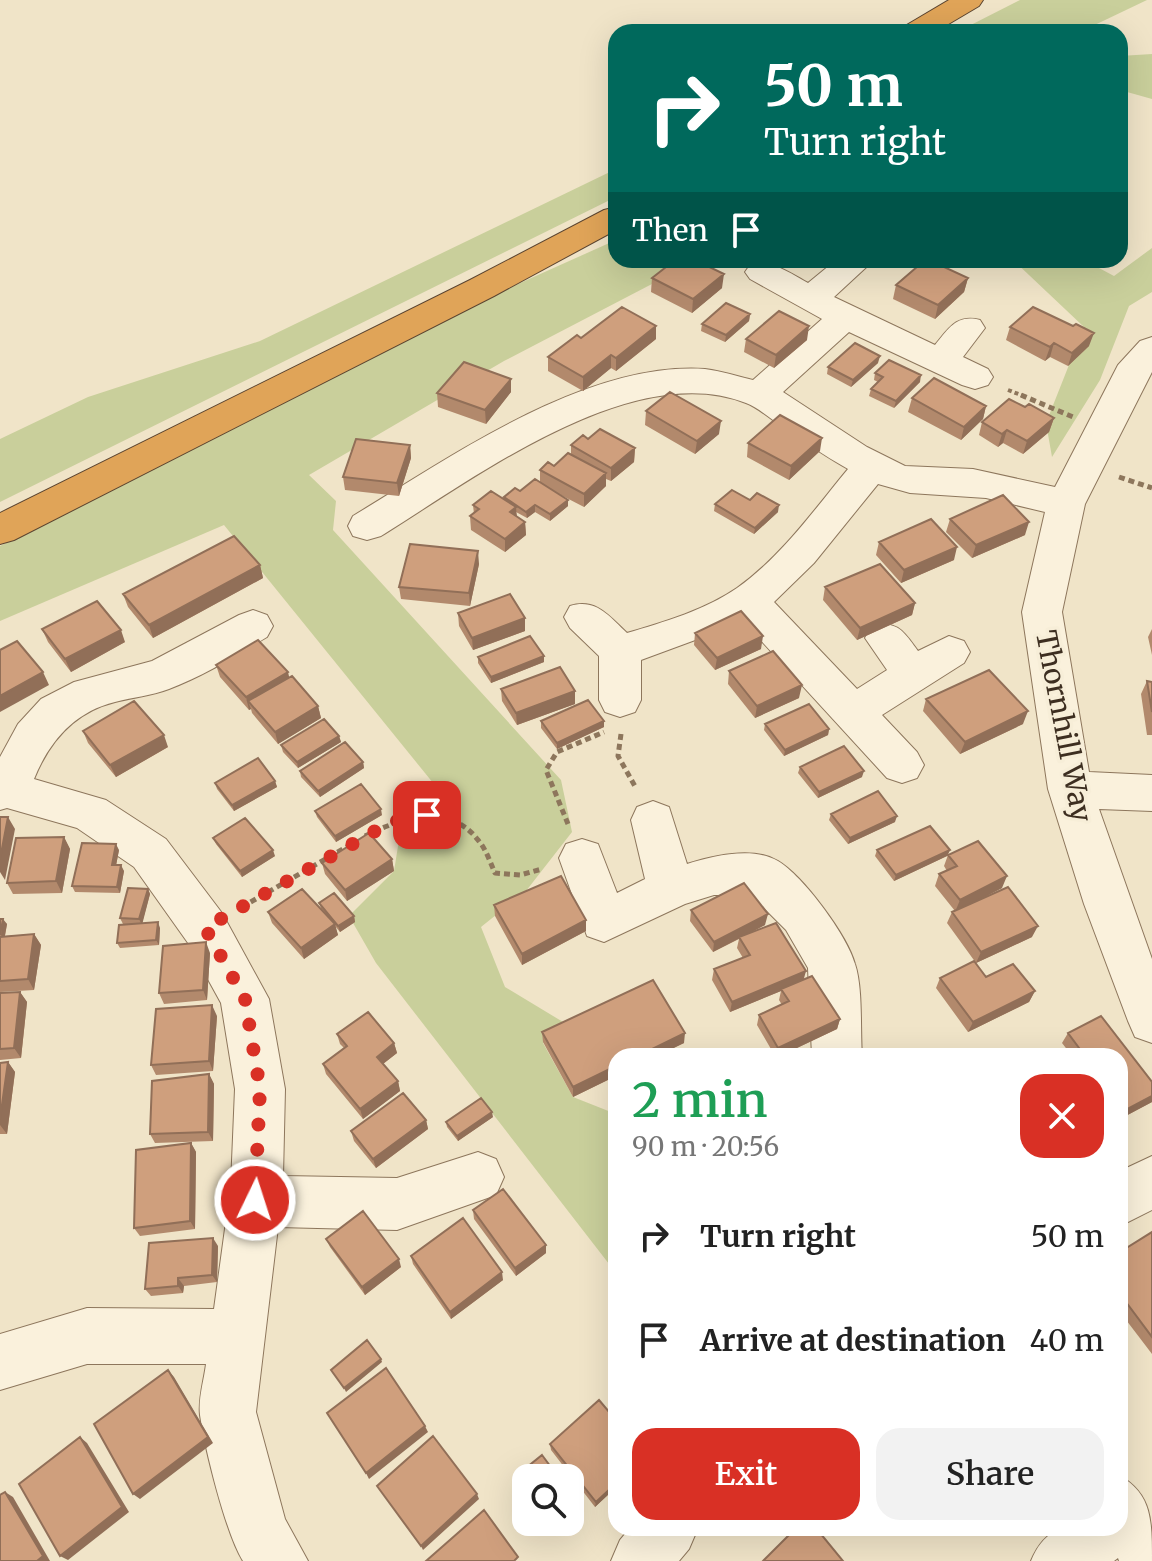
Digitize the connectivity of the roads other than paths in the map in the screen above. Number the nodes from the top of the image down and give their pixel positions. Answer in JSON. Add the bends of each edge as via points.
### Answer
{"nodes":[{"id":1,"x":969,"y":0,"type":"edge"},
{"id":2,"x":928,"y":24,"type":"edge"},
{"id":3,"x":608,"y":221,"type":"edge"},
{"id":4,"x":860,"y":270,"type":"edge"},
{"id":5,"x":762,"y":272,"type":"dead end"},
{"id":6,"x":812,"y":297,"type":"junction"},
{"id":7,"x":845,"y":317,"type":"junction"},
{"id":8,"x":968,"y":328,"type":"dead end"},
{"id":9,"x":1152,"y":349,"type":"edge"},
{"id":10,"x":940,"y":362,"type":"junction"},
{"id":11,"x":975,"y":377,"type":"road end"},
{"id":12,"x":759,"y":394,"type":"junction"},
{"id":13,"x":435,"y":442,"type":"dead end"},
{"id":14,"x":872,"y":466,"type":"junction"},
{"id":15,"x":459,"y":470,"type":"junction"},
{"id":16,"x":1066,"y":504,"type":"junction"},
{"id":17,"x":367,"y":526,"type":"dead end"},
{"id":18,"x":0,"y":530,"type":"edge"},
{"id":19,"x":749,"y":601,"type":"junction"},
{"id":20,"x":584,"y":617,"type":"dead end"},
{"id":21,"x":253,"y":626,"type":"dead end"},
{"id":22,"x":886,"y":638,"type":"edge"},
{"id":23,"x":620,"y":651,"type":"junction"},
{"id":24,"x":949,"y":652,"type":"dead end"},
{"id":25,"x":912,"y":673,"type":"junction"},
{"id":26,"x":621,"y":712,"type":"road end"},
{"id":27,"x":853,"y":712,"type":"junction"},
{"id":28,"x":902,"y":765,"type":"dead end"},
{"id":29,"x":1070,"y":789,"type":"junction"},
{"id":30,"x":3,"y":791,"type":"edge"},
{"id":31,"x":1152,"y":793,"type":"edge"},
{"id":32,"x":653,"y":820,"type":"road end"},
{"id":33,"x":582,"y":858,"type":"road end"},
{"id":34,"x":671,"y":889,"type":"junction"},
{"id":35,"x":1152,"y":1021,"type":"edge"},
{"id":36,"x":837,"y":1048,"type":"edge"},
{"id":37,"x":478,"y":1177,"type":"dead end"},
{"id":38,"x":1152,"y":1181,"type":"edge"},
{"id":39,"x":1128,"y":1195,"type":"edge"},
{"id":40,"x":255,"y":1200,"type":"junction"},
{"id":41,"x":236,"y":1337,"type":"junction"},
{"id":42,"x":0,"y":1362,"type":"edge"},
{"id":43,"x":661,"y":1536,"type":"edge"},
{"id":44,"x":1109,"y":1536,"type":"edge"},
{"id":45,"x":278,"y":1561,"type":"edge"},
{"id":46,"x":641,"y":1561,"type":"edge"},
{"id":47,"x":1061,"y":1561,"type":"edge"}],
"edges":[{"from":1,"to":2,"type":"highway"},
{"from":3,"to":18,"type":"highway"},
{"from":4,"to":6,"type":"street"},
{"from":5,"to":6,"type":"street"},
{"from":6,"to":7,"type":"street"},
{"from":7,"to":10,"type":"street"},
{"from":7,"to":12,"type":"street"},
{"from":8,"to":10,"type":"street"},
{"from":9,"to":16,"type":"street","name":"Thornhill Way","via":[[1131,373]]},
{"from":10,"to":11,"type":"street"},
{"from":12,"to":14,"type":"street"},
{"from":12,"to":15,"type":"street","via":[[704,380],[629,390],[566,411]]},
{"from":13,"to":15,"type":"street"},
{"from":14,"to":16,"type":"street","via":[[896,477],[959,481]]},
{"from":14,"to":19,"type":"street","via":[[780,574]]},
{"from":15,"to":17,"type":"street","via":[[430,507]]},
{"from":16,"to":29,"type":"street","name":"Thornhill Way","via":[[1042,612]]},
{"from":19,"to":23,"type":"street","via":[[671,636]]},
{"from":19,"to":27,"type":"street"},
{"from":20,"to":23,"type":"street"},
{"from":21,"to":30,"type":"street","via":[[165,674],[113,686],[45,718],[27,740]]},
{"from":22,"to":25,"type":"street"},
{"from":23,"to":26,"type":"street"},
{"from":24,"to":25,"type":"street"},
{"from":25,"to":27,"type":"street"},
{"from":27,"to":28,"type":"street"},
{"from":29,"to":31,"type":"street"},
{"from":29,"to":35,"type":"street","name":"Thornhill Way"},
{"from":30,"to":40,"type":"street","via":[[90,813],[150,853],[205,928],[245,999],[260,1089]]},
{"from":32,"to":34,"type":"street"},
{"from":33,"to":34,"type":"street","via":[[604,922]]},
{"from":34,"to":36,"type":"street","via":[[714,875],[762,875],[803,916],[832,965]]},
{"from":37,"to":40,"type":"street","via":[[397,1204]]},
{"from":38,"to":39,"type":"street"},
{"from":40,"to":41,"type":"street"},
{"from":41,"to":42,"type":"street","via":[[87,1336]]},
{"from":41,"to":45,"type":"street","via":[[228,1412],[259,1532]]},
{"from":43,"to":46,"type":"street"},
{"from":44,"to":47,"type":"street"}]}
